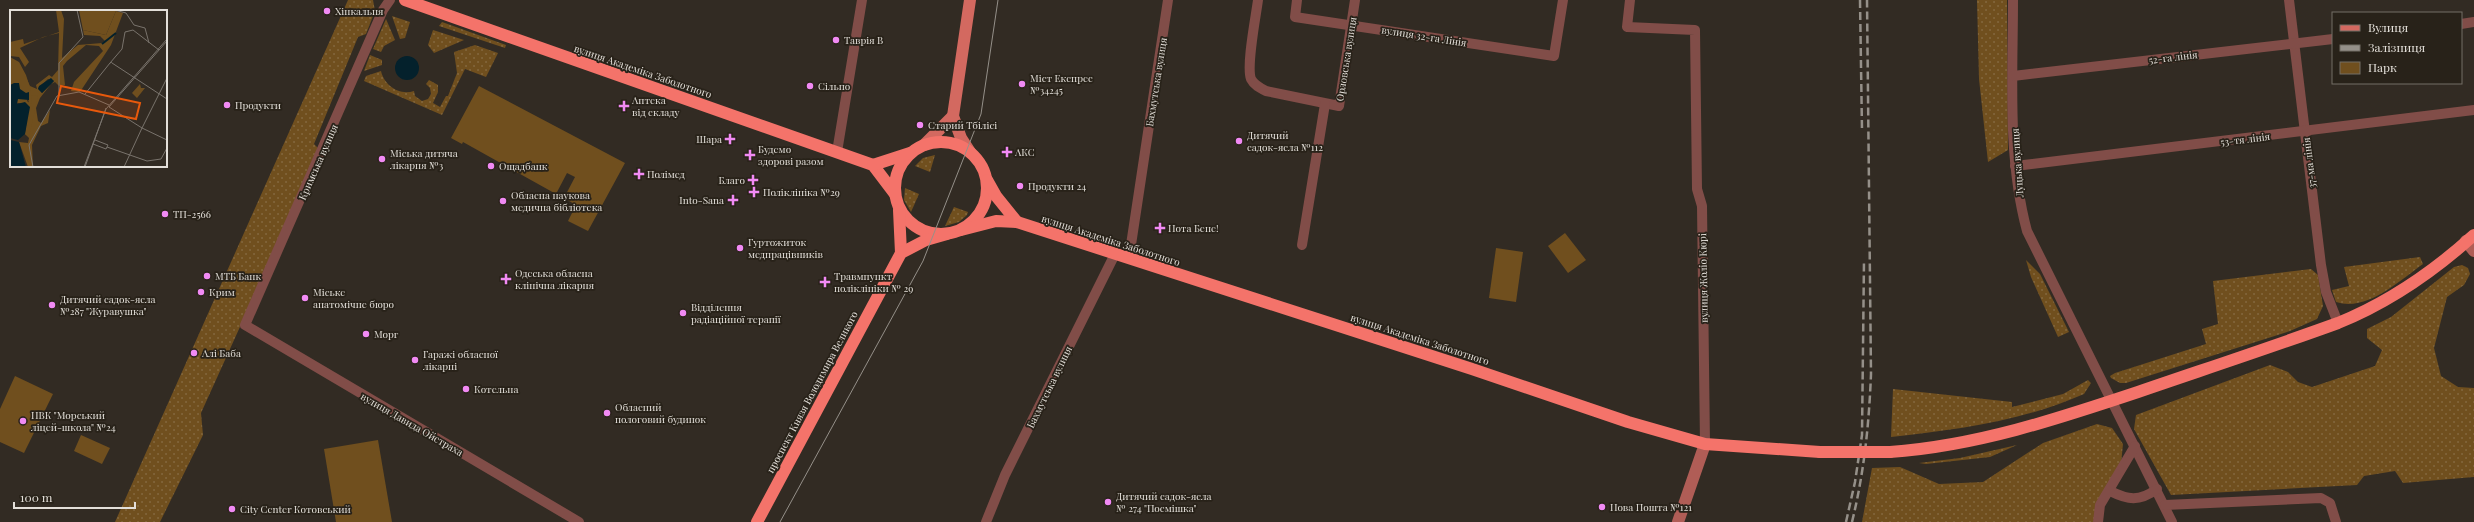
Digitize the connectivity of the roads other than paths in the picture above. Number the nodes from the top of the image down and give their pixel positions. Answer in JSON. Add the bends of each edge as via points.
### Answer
{"nodes":[{"id":1,"x":390,"y":0,"type":"edge"},
{"id":2,"x":405,"y":0,"type":"edge"},
{"id":3,"x":862,"y":0,"type":"edge"},
{"id":4,"x":970,"y":0,"type":"edge"},
{"id":5,"x":1168,"y":0,"type":"edge"},
{"id":6,"x":1258,"y":0,"type":"edge"},
{"id":7,"x":1297,"y":0,"type":"edge"},
{"id":8,"x":1354,"y":0,"type":"edge"},
{"id":9,"x":1563,"y":0,"type":"edge"},
{"id":10,"x":1630,"y":0,"type":"edge"},
{"id":11,"x":2013,"y":0,"type":"edge"},
{"id":12,"x":2289,"y":0,"type":"edge"},
{"id":13,"x":2474,"y":22,"type":"edge"},
{"id":14,"x":2462,"y":24,"type":"edge"},
{"id":15,"x":1351,"y":25,"type":"junction"},
{"id":16,"x":2332,"y":39,"type":"edge"},
{"id":17,"x":2295,"y":43,"type":"junction"},
{"id":18,"x":2013,"y":76,"type":"junction"},
{"id":19,"x":1325,"y":104,"type":"junction"},
{"id":20,"x":2474,"y":110,"type":"edge"},
{"id":21,"x":953,"y":116,"type":"junction"},
{"id":22,"x":2305,"y":132,"type":"junction"},
{"id":23,"x":924,"y":145,"type":"junction"},
{"id":24,"x":837,"y":152,"type":"junction"},
{"id":25,"x":970,"y":152,"type":"junction"},
{"id":26,"x":910,"y":153,"type":"junction"},
{"id":27,"x":873,"y":165,"type":"junction"},
{"id":28,"x":2015,"y":166,"type":"junction"},
{"id":29,"x":986,"y":179,"type":"junction"},
{"id":30,"x":895,"y":194,"type":"junction"},
{"id":31,"x":899,"y":208,"type":"junction"},
{"id":32,"x":1017,"y":222,"type":"junction"},
{"id":33,"x":961,"y":230,"type":"junction"},
{"id":34,"x":947,"y":234,"type":"junction"},
{"id":35,"x":2470,"y":238,"type":"edge"},
{"id":36,"x":1302,"y":245,"type":"dead end"},
{"id":37,"x":2474,"y":251,"type":"edge"},
{"id":38,"x":901,"y":253,"type":"junction"},
{"id":39,"x":1115,"y":254,"type":"junction"},
{"id":40,"x":1129,"y":258,"type":"junction"},
{"id":41,"x":2338,"y":323,"type":"junction"},
{"id":42,"x":245,"y":325,"type":"joint"},
{"id":43,"x":2111,"y":401,"type":"junction"},
{"id":44,"x":1704,"y":444,"type":"junction"},
{"id":45,"x":2135,"y":446,"type":"junction"},
{"id":46,"x":2157,"y":489,"type":"junction"},
{"id":47,"x":2110,"y":491,"type":"junction"},
{"id":48,"x":2165,"y":505,"type":"junction"},
{"id":49,"x":579,"y":522,"type":"edge"},
{"id":50,"x":756,"y":522,"type":"edge"},
{"id":51,"x":986,"y":522,"type":"edge"},
{"id":52,"x":1678,"y":522,"type":"edge"},
{"id":53,"x":2098,"y":522,"type":"edge"},
{"id":54,"x":2172,"y":522,"type":"edge"},
{"id":55,"x":2336,"y":522,"type":"edge"}],
"edges":[{"from":1,"to":42,"type":"street","name":"Кримська вулиця","via":[[383,10]]},
{"from":2,"to":24,"type":"highway","name":"вулиця Академіка Заболотного"},
{"from":3,"to":24,"type":"street"},
{"from":4,"to":21,"type":"main road"},
{"from":5,"to":40,"type":"street","name":"Бахмутська вулиця"},
{"from":6,"to":19,"type":"street","via":[[1250,62],[1251,80],[1266,91]]},
{"from":7,"to":15,"type":"street","name":"вулиця 32-га Лінія","via":[[1295,17]]},
{"from":8,"to":15,"type":"street","name":"Орловська вулиця"},
{"from":9,"to":15,"type":"street","name":"вулиця 32-га Лінія","via":[[1554,56]]},
{"from":10,"to":44,"type":"street","name":"вулиця Жоліо Кюрі","via":[[1628,27],[1695,30],[1697,189],[1702,206]]},
{"from":11,"to":18,"type":"street","name":"Луцька вулиця"},
{"from":12,"to":17,"type":"street","name":"37-ма лінія"},
{"from":13,"to":14,"type":"street"},
{"from":15,"to":19,"type":"street","name":"Орловська вулиця","via":[[1339,106]]},
{"from":16,"to":17,"type":"street","name":"52-га лінія"},
{"from":17,"to":18,"type":"street","name":"52-га лінія"},
{"from":17,"to":22,"type":"street","name":"37-ма лінія"},
{"from":18,"to":28,"type":"street","name":"Луцька вулиця"},
{"from":19,"to":36,"type":"street","name":"Орловська вулиця"},
{"from":20,"to":22,"type":"street","name":"53-тя лінія"},
{"from":21,"to":23,"type":"main road"},
{"from":21,"to":25,"type":"main road","via":[[961,138]]},
{"from":22,"to":28,"type":"street","name":"53-тя лінія"},
{"from":22,"to":41,"type":"street","name":"37-ма лінія","via":[[2321,265],[2326,292]]},
{"from":23,"to":25,"type":"highway","via":[[951,143]]},
{"from":23,"to":26,"type":"highway"},
{"from":24,"to":27,"type":"highway","name":"вулиця Академіка Заболотного"},
{"from":25,"to":29,"type":"highway","via":[[983,168]]},
{"from":26,"to":27,"type":"highway"},
{"from":26,"to":30,"type":"highway","via":[[895,179]]},
{"from":27,"to":30,"type":"highway"},
{"from":28,"to":43,"type":"street","name":"Луцька вулиця","via":[[2018,197],[2027,231]]},
{"from":29,"to":32,"type":"highway"},
{"from":29,"to":33,"type":"highway","via":[[987,194],[983,209],[974,221]]},
{"from":30,"to":31,"type":"highway"},
{"from":31,"to":34,"type":"highway","via":[[906,219],[917,228],[929,233]]},
{"from":31,"to":38,"type":"highway","name":"проспект Князя Володимира Великого"},
{"from":32,"to":33,"type":"highway","name":"вулиця Академіка Заболотного","via":[[996,221]]},
{"from":32,"to":39,"type":"highway","name":"вулиця Академіка Заболотного"},
{"from":33,"to":34,"type":"highway"},
{"from":34,"to":38,"type":"highway","via":[[926,240]]},
{"from":35,"to":37,"type":"street"},
{"from":35,"to":41,"type":"highway","name":"вулиця Академіка Заболотного","via":[[2400,293],[2370,310]]},
{"from":38,"to":50,"type":"highway","name":"проспект Князя Володимира Великого"},
{"from":39,"to":40,"type":"highway","name":"вулиця Академіка Заболотного"},
{"from":39,"to":51,"type":"street","name":"Бахмутська вулиця","via":[[1005,475]]},
{"from":40,"to":44,"type":"highway","name":"вулиця Академіка Заболотного","via":[[1628,422]]},
{"from":41,"to":43,"type":"highway","name":"вулиця Академіка Заболотного"},
{"from":42,"to":49,"type":"street","name":"вулиця Давида Ойстраха"},
{"from":43,"to":44,"type":"highway","name":"вулиця Академіка Заболотного","bridge":true,"via":[[2016,431],[1942,446],[1890,452],[1820,452]]},
{"from":43,"to":45,"type":"street","name":"Луцька вулиця"},
{"from":44,"to":52,"type":"street","name":"вулиця Жоліо Кюрі"},
{"from":45,"to":46,"type":"street","name":"Луцька вулиця"},
{"from":45,"to":47,"type":"street"},
{"from":46,"to":47,"type":"street","via":[[2146,497],[2134,500]]},
{"from":46,"to":48,"type":"street","name":"Луцька вулиця"},
{"from":47,"to":53,"type":"street","via":[[2100,505]]},
{"from":48,"to":54,"type":"street","name":"Луцька вулиця"},
{"from":48,"to":55,"type":"street","via":[[2320,498],[2330,503]]}]}
